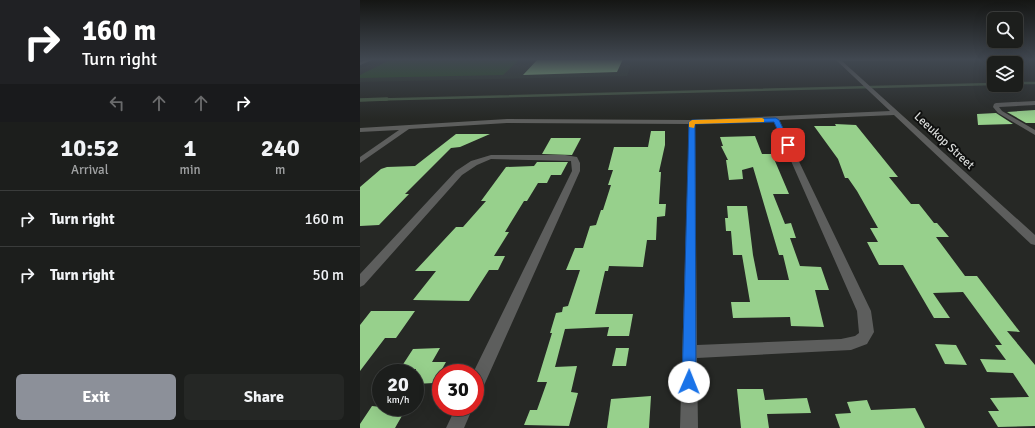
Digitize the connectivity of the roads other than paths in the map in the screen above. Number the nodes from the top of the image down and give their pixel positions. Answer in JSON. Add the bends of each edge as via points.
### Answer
{"nodes":[{"id":1,"x":858,"y":79,"type":"edge"},
{"id":2,"x":1035,"y":103,"type":"edge"},
{"id":3,"x":895,"y":113,"type":"junction"},
{"id":4,"x":776,"y":120,"type":"junction"},
{"id":5,"x":692,"y":122,"type":"junction"},
{"id":6,"x":407,"y":127,"type":"junction"},
{"id":7,"x":360,"y":130,"type":"edge"},
{"id":8,"x":1035,"y":133,"type":"edge"},
{"id":9,"x":360,"y":161,"type":"edge"},
{"id":10,"x":1035,"y":241,"type":"edge"},
{"id":11,"x":360,"y":282,"type":"edge"},
{"id":12,"x":690,"y":352,"type":"junction"},
{"id":13,"x":484,"y":367,"type":"edge"},
{"id":14,"x":461,"y":416,"type":"edge"},
{"id":15,"x":455,"y":428,"type":"edge"},
{"id":16,"x":689,"y":428,"type":"edge"}],
"edges":[{"from":1,"to":3,"type":"street","name":"Leeukop Street"},
{"from":2,"to":8,"type":"street","via":[[996,105],[1000,112]]},
{"from":3,"to":4,"type":"street"},
{"from":3,"to":10,"type":"street","name":"Leeukop Street"},
{"from":4,"to":5,"type":"street"},
{"from":4,"to":12,"type":"street","via":[[864,311],[868,331],[864,339],[856,344]]},
{"from":5,"to":6,"type":"street","via":[[507,121]]},
{"from":5,"to":12,"type":"street"},
{"from":6,"to":7,"type":"street"},
{"from":6,"to":9,"type":"street"},
{"from":11,"to":13,"type":"street","via":[[458,173],[470,164],[480,159],[498,156],[574,159],[576,171]]},
{"from":12,"to":16,"type":"street"},
{"from":14,"to":15,"type":"street"}]}
